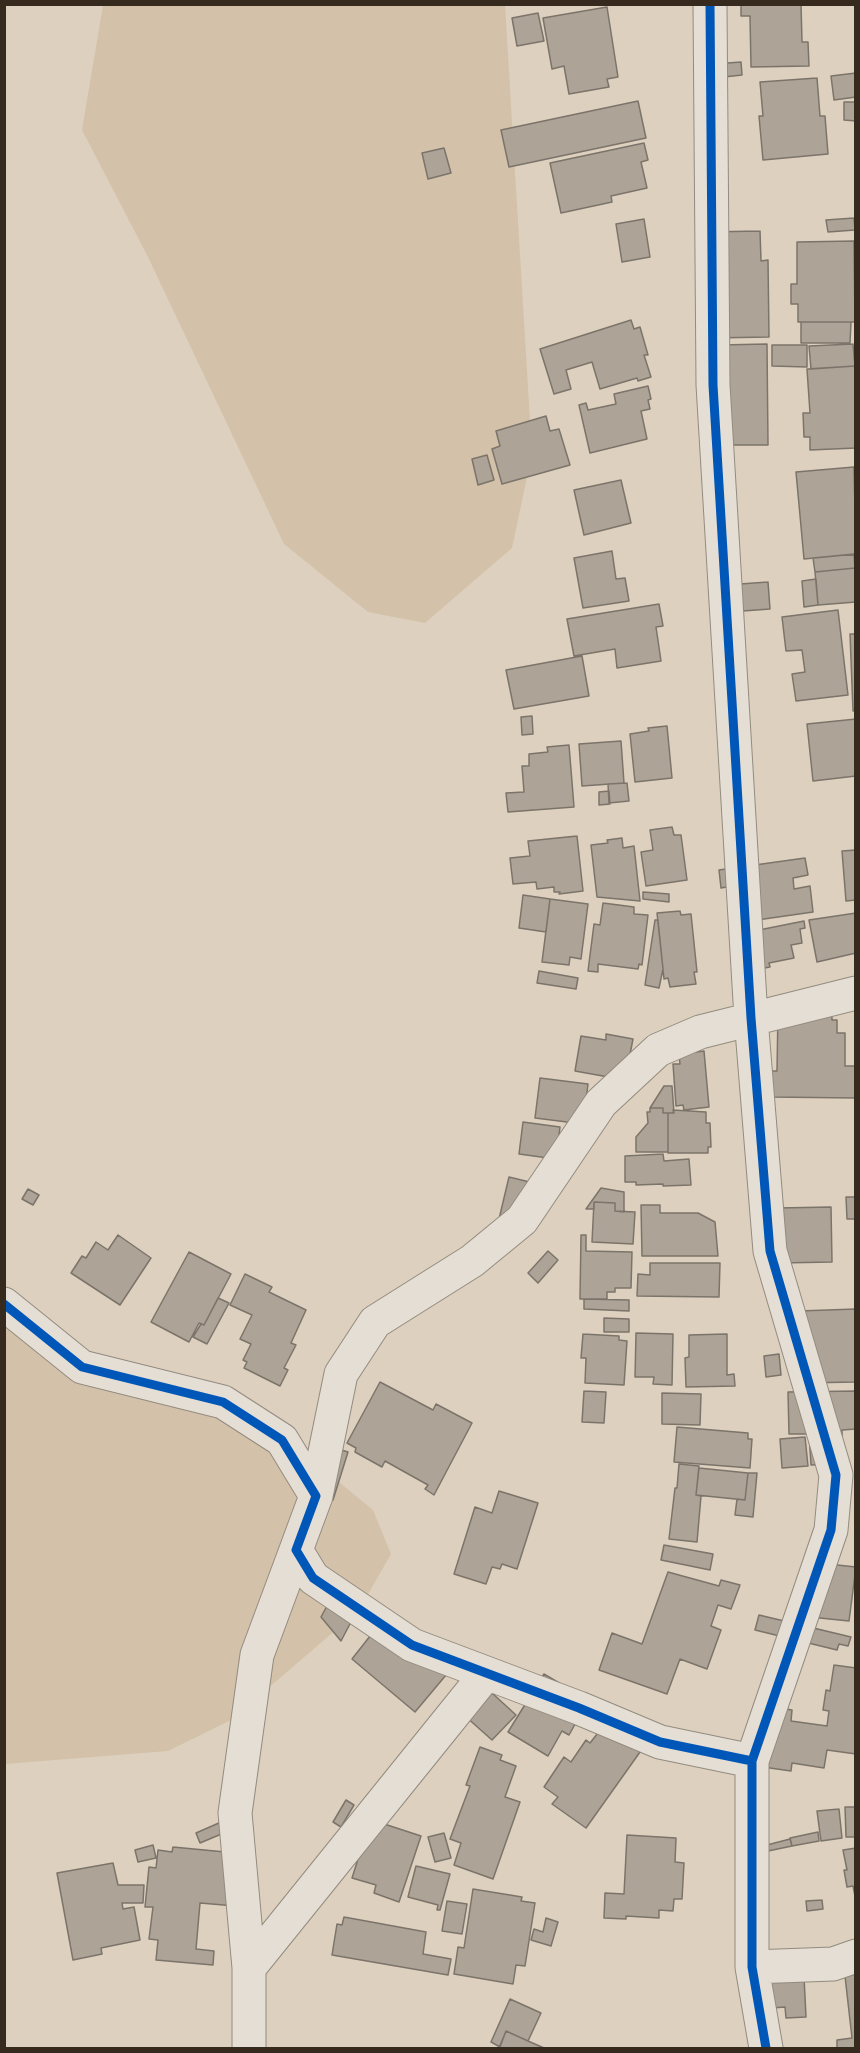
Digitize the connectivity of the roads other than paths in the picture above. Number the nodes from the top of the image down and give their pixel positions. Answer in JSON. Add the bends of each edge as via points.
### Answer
{"nodes":[{"id":1,"x":710,"y":4,"type":"edge"},
{"id":2,"x":855,"y":993,"type":"edge"},
{"id":3,"x":751,"y":1018,"type":"junction"},
{"id":4,"x":4,"y":1304,"type":"edge"},
{"id":5,"x":316,"y":1496,"type":"junction"},
{"id":6,"x":296,"y":1550,"type":"junction"},
{"id":7,"x":486,"y":1674,"type":"junction"},
{"id":8,"x":753,"y":1761,"type":"junction"},
{"id":9,"x":855,"y":1956,"type":"edge"},
{"id":10,"x":752,"y":1967,"type":"junction"},
{"id":11,"x":249,"y":1968,"type":"junction"},
{"id":12,"x":249,"y":2049,"type":"edge"},
{"id":13,"x":766,"y":2049,"type":"edge"}],
"edges":[{"from":1,"to":3,"type":"street","via":[[713,386]]},
{"from":2,"to":3,"type":"street"},
{"from":3,"to":5,"type":"street","via":[[700,1032],[658,1050],[601,1103],[522,1220],[472,1261],[375,1322],[341,1374]]},
{"from":3,"to":8,"type":"street","via":[[770,1251],[836,1475],[831,1530]]},
{"from":4,"to":5,"type":"street","via":[[82,1367],[223,1402],[282,1440]]},
{"from":5,"to":6,"type":"street"},
{"from":6,"to":7,"type":"street","via":[[313,1578],[412,1645]]},
{"from":6,"to":11,"type":"street","via":[[257,1655],[235,1813]]},
{"from":7,"to":8,"type":"street","via":[[660,1742]]},
{"from":7,"to":11,"type":"street"},
{"from":8,"to":10,"type":"street"},
{"from":9,"to":10,"type":"street","via":[[834,1964]]},
{"from":10,"to":13,"type":"street"},
{"from":11,"to":12,"type":"street"}]}
